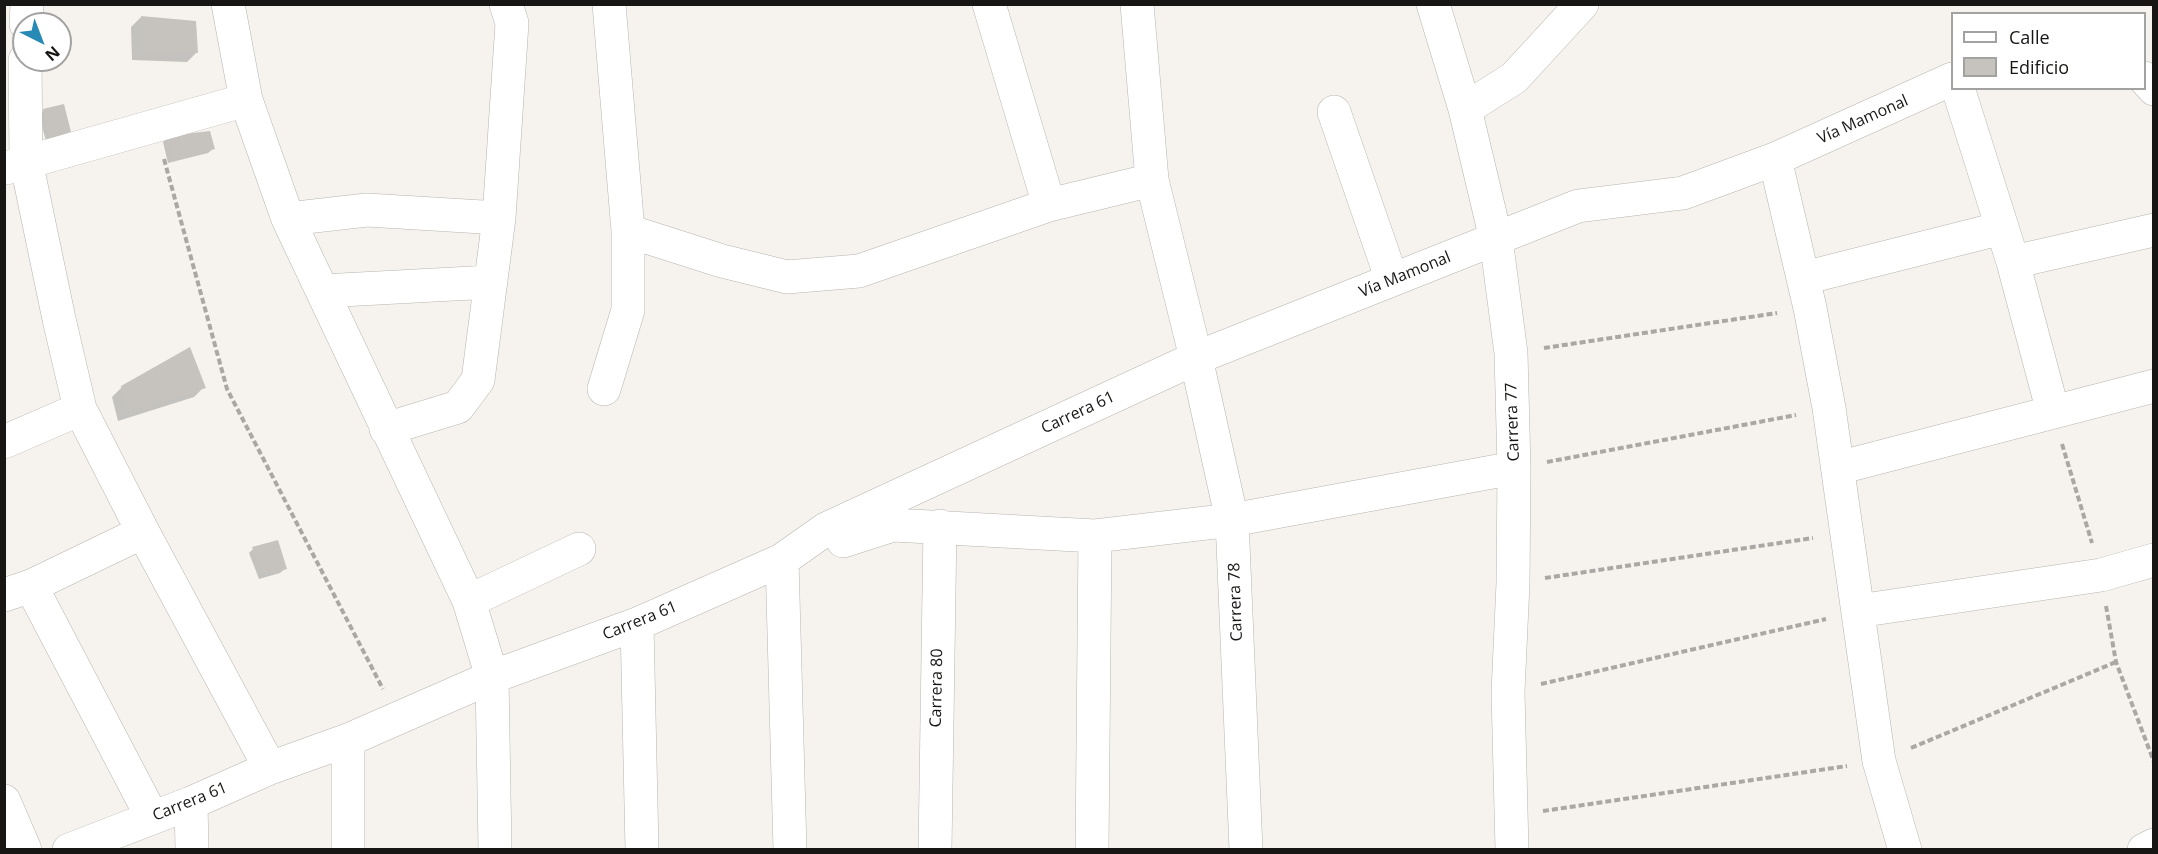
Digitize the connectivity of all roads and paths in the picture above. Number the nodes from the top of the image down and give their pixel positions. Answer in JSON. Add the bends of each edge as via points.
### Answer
{"nodes":[{"id":1,"x":228,"y":4,"type":"edge"},
{"id":2,"x":506,"y":4,"type":"edge"},
{"id":3,"x":609,"y":4,"type":"edge"},
{"id":4,"x":989,"y":4,"type":"edge"},
{"id":5,"x":1137,"y":4,"type":"edge"},
{"id":6,"x":1433,"y":4,"type":"edge"},
{"id":7,"x":1582,"y":4,"type":"edge"},
{"id":8,"x":24,"y":72,"type":"edge"},
{"id":9,"x":1951,"y":80,"type":"edge"},
{"id":10,"x":1959,"y":90,"type":"edge"},
{"id":11,"x":246,"y":100,"type":"junction"},
{"id":12,"x":1465,"y":109,"type":"junction"},
{"id":13,"x":1334,"y":112,"type":"dead end"},
{"id":14,"x":156,"y":126,"type":"junction"},
{"id":15,"x":1775,"y":159,"type":"junction"},
{"id":16,"x":15,"y":165,"type":"edge"},
{"id":17,"x":1152,"y":180,"type":"junction"},
{"id":18,"x":1049,"y":205,"type":"junction"},
{"id":19,"x":500,"y":218,"type":"junction"},
{"id":20,"x":288,"y":219,"type":"junction"},
{"id":21,"x":2002,"y":228,"type":"junction"},
{"id":22,"x":2154,"y":230,"type":"edge"},
{"id":23,"x":628,"y":231,"type":"junction"},
{"id":24,"x":1496,"y":239,"type":"junction"},
{"id":25,"x":2013,"y":262,"type":"junction"},
{"id":26,"x":1392,"y":280,"type":"junction"},
{"id":27,"x":491,"y":282,"type":"junction"},
{"id":28,"x":322,"y":291,"type":"junction"},
{"id":29,"x":1807,"y":293,"type":"junction"},
{"id":30,"x":1511,"y":353,"type":"junction"},
{"id":31,"x":1196,"y":358,"type":"junction"},
{"id":32,"x":2154,"y":386,"type":"edge"},
{"id":33,"x":604,"y":389,"type":"dead end"},
{"id":34,"x":1829,"y":408,"type":"junction"},
{"id":35,"x":81,"y":409,"type":"junction"},
{"id":36,"x":2053,"y":412,"type":"junction"},
{"id":37,"x":386,"y":429,"type":"junction"},
{"id":38,"x":4,"y":442,"type":"edge"},
{"id":39,"x":1514,"y":468,"type":"junction"},
{"id":40,"x":1838,"y":468,"type":"junction"},
{"id":41,"x":1232,"y":520,"type":"junction"},
{"id":42,"x":940,"y":526,"type":"junction"},
{"id":43,"x":143,"y":532,"type":"junction"},
{"id":44,"x":1847,"y":533,"type":"junction"},
{"id":45,"x":1095,"y":536,"type":"junction"},
{"id":46,"x":579,"y":549,"type":"dead end"},
{"id":47,"x":782,"y":560,"type":"junction"},
{"id":48,"x":2154,"y":560,"type":"edge"},
{"id":49,"x":1513,"y":583,"type":"junction"},
{"id":50,"x":18,"y":590,"type":"edge"},
{"id":51,"x":469,"y":601,"type":"junction"},
{"id":52,"x":1858,"y":611,"type":"junction"},
{"id":53,"x":637,"y":624,"type":"junction"},
{"id":54,"x":2116,"y":662,"type":"dead end"},
{"id":55,"x":492,"y":677,"type":"junction"},
{"id":56,"x":1508,"y":692,"type":"junction"},
{"id":57,"x":398,"y":718,"type":"junction"},
{"id":58,"x":348,"y":740,"type":"junction"},
{"id":59,"x":1879,"y":761,"type":"junction"},
{"id":60,"x":270,"y":768,"type":"junction"},
{"id":61,"x":4,"y":801,"type":"edge"},
{"id":62,"x":191,"y":803,"type":"junction"},
{"id":63,"x":1512,"y":816,"type":"junction"},
{"id":64,"x":152,"y":818,"type":"junction"},
{"id":65,"x":2154,"y":845,"type":"edge"},
{"id":66,"x":25,"y":849,"type":"edge"},
{"id":67,"x":69,"y":849,"type":"edge"},
{"id":68,"x":192,"y":849,"type":"edge"},
{"id":69,"x":348,"y":849,"type":"edge"},
{"id":70,"x":495,"y":849,"type":"edge"},
{"id":71,"x":642,"y":849,"type":"edge"},
{"id":72,"x":790,"y":849,"type":"edge"},
{"id":73,"x":934,"y":849,"type":"edge"},
{"id":74,"x":1092,"y":849,"type":"edge"},
{"id":75,"x":1246,"y":849,"type":"edge"},
{"id":76,"x":1512,"y":849,"type":"edge"},
{"id":77,"x":1905,"y":849,"type":"edge"},
{"id":78,"x":2144,"y":849,"type":"edge"}],
"edges":[{"from":1,"to":11,"type":"street"},
{"from":2,"to":19,"type":"street","via":[[512,22]]},
{"from":3,"to":23,"type":"street"},
{"from":4,"to":18,"type":"street"},
{"from":5,"to":17,"type":"street"},
{"from":6,"to":12,"type":"street","name":"Carrera 77"},
{"from":7,"to":12,"type":"street","via":[[1514,78]]},
{"from":8,"to":16,"type":"street"},
{"from":9,"to":15,"type":"street","name":"Vía Mamonal"},
{"from":10,"to":21,"type":"street"},
{"from":11,"to":14,"type":"street"},
{"from":11,"to":20,"type":"street"},
{"from":12,"to":24,"type":"street","name":"Carrera 77"},
{"from":13,"to":26,"type":"street"},
{"from":14,"to":16,"type":"street"},
{"from":14,"to":57,"type":"path","via":[[227,390]]},
{"from":15,"to":24,"type":"street","name":"Vía Mamonal","via":[[1683,193],[1578,206]]},
{"from":15,"to":29,"type":"street"},
{"from":16,"to":35,"type":"street"},
{"from":17,"to":18,"type":"street"},
{"from":17,"to":31,"type":"street"},
{"from":18,"to":23,"type":"street","via":[[860,271],[787,277]]},
{"from":19,"to":20,"type":"street","via":[[368,210]]},
{"from":19,"to":27,"type":"street"},
{"from":20,"to":28,"type":"street"},
{"from":21,"to":25,"type":"street"},
{"from":21,"to":29,"type":"street"},
{"from":22,"to":25,"type":"street"},
{"from":23,"to":33,"type":"street","via":[[628,310]]},
{"from":24,"to":26,"type":"street","name":"Vía Mamonal"},
{"from":24,"to":30,"type":"street","name":"Carrera 77"},
{"from":25,"to":36,"type":"street"},
{"from":26,"to":31,"type":"street","name":"Vía Mamonal"},
{"from":27,"to":28,"type":"street"},
{"from":27,"to":37,"type":"street","via":[[478,380],[458,407]]},
{"from":28,"to":37,"type":"street"},
{"from":29,"to":30,"type":"path"},
{"from":29,"to":34,"type":"street"},
{"from":30,"to":39,"type":"street","name":"Carrera 77"},
{"from":31,"to":41,"type":"street","name":"Carrera 78"},
{"from":31,"to":47,"type":"street","name":"Carrera 61","via":[[826,530]]},
{"from":32,"to":36,"type":"street"},
{"from":34,"to":39,"type":"path"},
{"from":34,"to":40,"type":"street"},
{"from":35,"to":38,"type":"street"},
{"from":35,"to":43,"type":"street"},
{"from":36,"to":40,"type":"street"},
{"from":37,"to":51,"type":"street"},
{"from":39,"to":41,"type":"street"},
{"from":39,"to":49,"type":"street","name":"Carrera 77"},
{"from":40,"to":44,"type":"street"},
{"from":41,"to":45,"type":"street"},
{"from":41,"to":75,"type":"street","name":"Carrera 78"},
{"from":42,"to":45,"type":"street"},
{"from":42,"to":47,"type":"street","via":[[893,525]]},
{"from":42,"to":73,"type":"street","name":"Carrera 80"},
{"from":43,"to":50,"type":"street"},
{"from":43,"to":60,"type":"street"},
{"from":44,"to":49,"type":"path"},
{"from":44,"to":52,"type":"street"},
{"from":45,"to":74,"type":"street"},
{"from":46,"to":51,"type":"street"},
{"from":47,"to":53,"type":"street","name":"Carrera 61"},
{"from":47,"to":72,"type":"street"},
{"from":48,"to":52,"type":"street","via":[[2101,575]]},
{"from":49,"to":56,"type":"street","name":"Carrera 77"},
{"from":50,"to":64,"type":"street"},
{"from":51,"to":55,"type":"street"},
{"from":52,"to":56,"type":"path"},
{"from":52,"to":59,"type":"street"},
{"from":53,"to":55,"type":"street","name":"Carrera 61"},
{"from":53,"to":71,"type":"street"},
{"from":54,"to":59,"type":"path"},
{"from":55,"to":57,"type":"street","name":"Carrera 61"},
{"from":55,"to":70,"type":"street"},
{"from":56,"to":63,"type":"street","name":"Carrera 77"},
{"from":57,"to":58,"type":"street","name":"Carrera 61"},
{"from":58,"to":60,"type":"street","name":"Carrera 61"},
{"from":58,"to":69,"type":"street"},
{"from":59,"to":63,"type":"path"},
{"from":59,"to":77,"type":"street"},
{"from":60,"to":62,"type":"street","name":"Carrera 61"},
{"from":61,"to":66,"type":"street"},
{"from":62,"to":64,"type":"street","name":"Carrera 61"},
{"from":62,"to":68,"type":"street"},
{"from":63,"to":76,"type":"street","name":"Carrera 77"},
{"from":64,"to":67,"type":"street","name":"Carrera 61"},
{"from":65,"to":78,"type":"street"}]}
